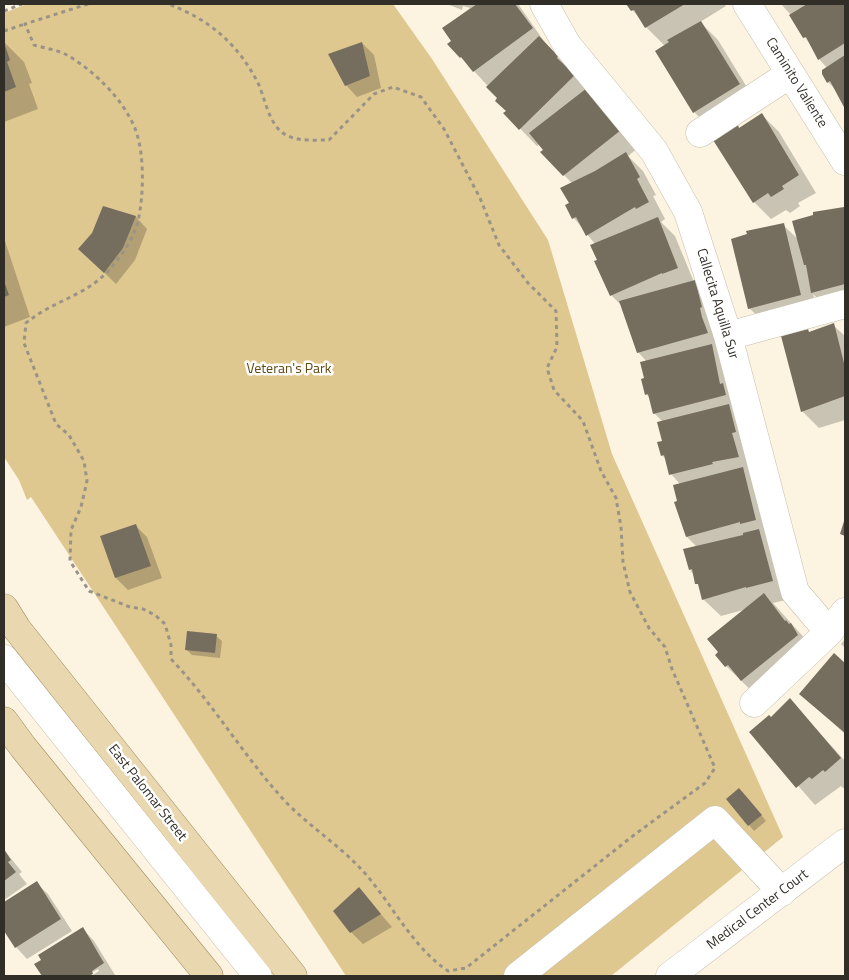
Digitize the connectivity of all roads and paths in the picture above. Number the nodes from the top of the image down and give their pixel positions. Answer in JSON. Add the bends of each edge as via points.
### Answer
{"nodes":[{"id":1,"x":22,"y":4,"type":"edge"},
{"id":2,"x":88,"y":4,"type":"edge"},
{"id":3,"x":168,"y":4,"type":"edge"},
{"id":4,"x":544,"y":4,"type":"edge"},
{"id":5,"x":747,"y":4,"type":"edge"},
{"id":6,"x":4,"y":11,"type":"edge"},
{"id":7,"x":25,"y":24,"type":"junction"},
{"id":8,"x":4,"y":31,"type":"edge"},
{"id":9,"x":790,"y":74,"type":"junction"},
{"id":10,"x":700,"y":133,"type":"dead end"},
{"id":11,"x":845,"y":161,"type":"edge"},
{"id":12,"x":845,"y":304,"type":"edge"},
{"id":13,"x":728,"y":336,"type":"junction"},
{"id":14,"x":4,"y":608,"type":"edge"},
{"id":15,"x":837,"y":622,"type":"edge"},
{"id":16,"x":4,"y":659,"type":"edge"},
{"id":17,"x":754,"y":703,"type":"dead end"},
{"id":18,"x":4,"y":721,"type":"edge"},
{"id":19,"x":845,"y":843,"type":"edge"},
{"id":20,"x":782,"y":892,"type":"junction"},
{"id":21,"x":209,"y":976,"type":"edge"},
{"id":22,"x":258,"y":976,"type":"edge"},
{"id":23,"x":293,"y":976,"type":"edge"},
{"id":24,"x":518,"y":976,"type":"edge"},
{"id":25,"x":670,"y":976,"type":"edge"}],
"edges":[{"from":1,"to":6,"type":"path"},
{"from":2,"to":7,"type":"path"},
{"from":3,"to":7,"type":"path","via":[[192,12],[239,51],[258,84],[276,127],[296,140],[329,140],[374,94],[393,87],[421,98],[438,121],[480,198],[498,245],[528,283],[556,311],[558,347],[547,368],[554,390],[584,421],[601,471],[616,498],[623,562],[630,592],[649,628],[665,648],[715,768],[704,783],[466,968],[448,971],[431,959],[364,872],[283,799],[171,659],[171,644],[165,624],[143,609],[89,591],[70,561],[71,530],[88,482],[84,462],[69,435],[56,424],[24,343],[26,323],[35,315],[82,292],[111,268],[138,222],[142,171],[135,127],[117,100],[102,82],[65,54],[34,45]]},
{"from":4,"to":13,"type":"street","name":"Callecita Aquilla Sur","via":[[568,45],[654,151],[688,212]]},
{"from":5,"to":9,"type":"street","name":"Caminito Valiente"},
{"from":7,"to":8,"type":"path"},
{"from":9,"to":10,"type":"street"},
{"from":9,"to":11,"type":"street","name":"Caminito Valiente"},
{"from":12,"to":13,"type":"street"},
{"from":13,"to":15,"type":"street","name":"Callecita Aquilla Sur","via":[[795,592]]},
{"from":14,"to":23,"type":"main road","name":"East Palomar Street","via":[[17,629]]},
{"from":15,"to":17,"type":"street"},
{"from":16,"to":22,"type":"street"},
{"from":18,"to":21,"type":"main road"},
{"from":19,"to":20,"type":"street","name":"Medical Center Court"},
{"from":20,"to":24,"type":"street","via":[[715,820]]},
{"from":20,"to":25,"type":"street","name":"Medical Center Court"}]}
